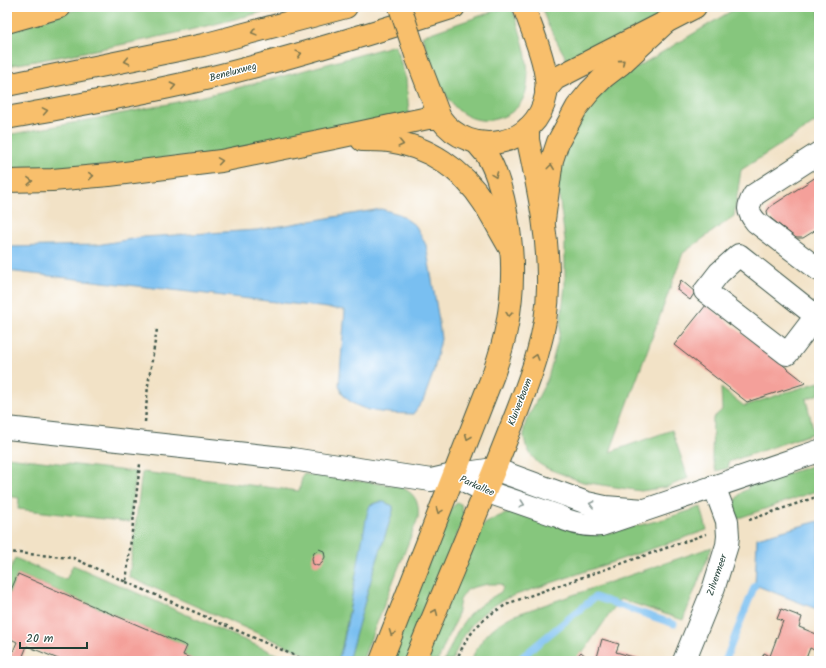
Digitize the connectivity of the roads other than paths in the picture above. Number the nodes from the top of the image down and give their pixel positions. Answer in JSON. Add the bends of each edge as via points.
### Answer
{"nodes":[{"id":1,"x":60,"y":7,"type":"edge"},
{"id":2,"x":346,"y":7,"type":"edge"},
{"id":3,"x":400,"y":7,"type":"edge"},
{"id":4,"x":454,"y":7,"type":"edge"},
{"id":5,"x":696,"y":7,"type":"edge"},
{"id":6,"x":526,"y":14,"type":"edge"},
{"id":7,"x":7,"y":22,"type":"edge"},
{"id":8,"x":666,"y":22,"type":"junction"},
{"id":9,"x":7,"y":85,"type":"edge"},
{"id":10,"x":546,"y":90,"type":"junction"},
{"id":11,"x":7,"y":118,"type":"edge"},
{"id":12,"x":440,"y":118,"type":"junction"},
{"id":13,"x":528,"y":128,"type":"junction"},
{"id":14,"x":334,"y":138,"type":"junction"},
{"id":15,"x":476,"y":142,"type":"junction"},
{"id":16,"x":819,"y":153,"type":"edge"},
{"id":17,"x":7,"y":181,"type":"edge"},
{"id":18,"x":544,"y":220,"type":"junction"},
{"id":19,"x":510,"y":248,"type":"junction"},
{"id":20,"x":819,"y":270,"type":"edge"},
{"id":21,"x":818,"y":317,"type":"edge"},
{"id":22,"x":7,"y":428,"type":"edge"},
{"id":23,"x":819,"y":451,"type":"edge"},
{"id":24,"x":494,"y":469,"type":"junction"},
{"id":25,"x":453,"y":475,"type":"junction"},
{"id":26,"x":714,"y":486,"type":"junction"},
{"id":27,"x":486,"y":491,"type":"junction"},
{"id":28,"x":644,"y":510,"type":"junction"},
{"id":29,"x":381,"y":661,"type":"edge"},
{"id":30,"x":415,"y":661,"type":"edge"},
{"id":31,"x":684,"y":661,"type":"edge"}],
"edges":[{"from":1,"to":7,"type":"main road"},
{"from":2,"to":9,"type":"main road","one_way":true,"via":[[203,45]]},
{"from":3,"to":12,"type":"main road","bridge":true},
{"from":11,"to":4,"type":"main road","name":"Beneluxweg","one_way":true,"via":[[209,78],[317,50]]},
{"from":5,"to":8,"type":"main road"},
{"from":6,"to":10,"type":"main road","via":[[545,68]]},
{"from":8,"to":10,"type":"main road","via":[[555,79]]},
{"from":18,"to":8,"type":"main road","one_way":true,"via":[[552,160],[561,136],[577,107],[600,81]]},
{"from":10,"to":13,"type":"main road","via":[[543,106]]},
{"from":12,"to":14,"type":"main road","via":[[428,118]]},
{"from":12,"to":15,"type":"main road","via":[[454,133]]},
{"from":13,"to":15,"type":"main road","via":[[508,141]]},
{"from":13,"to":18,"type":"main road","name":"Kluiverboom","via":[[528,140]]},
{"from":17,"to":14,"type":"main road","one_way":true,"via":[[67,179],[221,161]]},
{"from":14,"to":19,"type":"main road","one_way":true,"via":[[390,141],[437,157],[455,169],[484,202]]},
{"from":15,"to":19,"type":"main road","one_way":true,"via":[[486,153],[500,188]]},
{"from":16,"to":20,"type":"street","via":[[754,194],[749,204],[749,213],[756,222]]},
{"from":24,"to":18,"type":"main road","name":"Kluiverboom","one_way":true,"via":[[542,339],[548,288]]},
{"from":19,"to":25,"type":"main road","one_way":true,"via":[[511,295],[501,351]]},
{"from":21,"to":21,"type":"street","via":[[739,255],[719,273],[705,291],[787,354]]},
{"from":22,"to":25,"type":"street","via":[[292,458],[431,480]]},
{"from":23,"to":26,"type":"street","name":"Parkallee"},
{"from":24,"to":25,"type":"street","name":"Parkallee"},
{"from":24,"to":27,"type":"main road","name":"Kluiverboom"},
{"from":28,"to":24,"type":"street","name":"Parkallee","one_way":true,"via":[[605,507]]},
{"from":25,"to":27,"type":"street","name":"Parkallee"},
{"from":25,"to":29,"type":"main road","one_way":true},
{"from":26,"to":28,"type":"street","name":"Parkallee"},
{"from":26,"to":31,"type":"street","name":"Zilvermeer","via":[[728,527],[728,545]]},
{"from":27,"to":28,"type":"street","name":"Parkallee","one_way":true,"via":[[590,526],[601,525]]},
{"from":30,"to":27,"type":"main road","name":"Kluiverboom","one_way":true}]}
